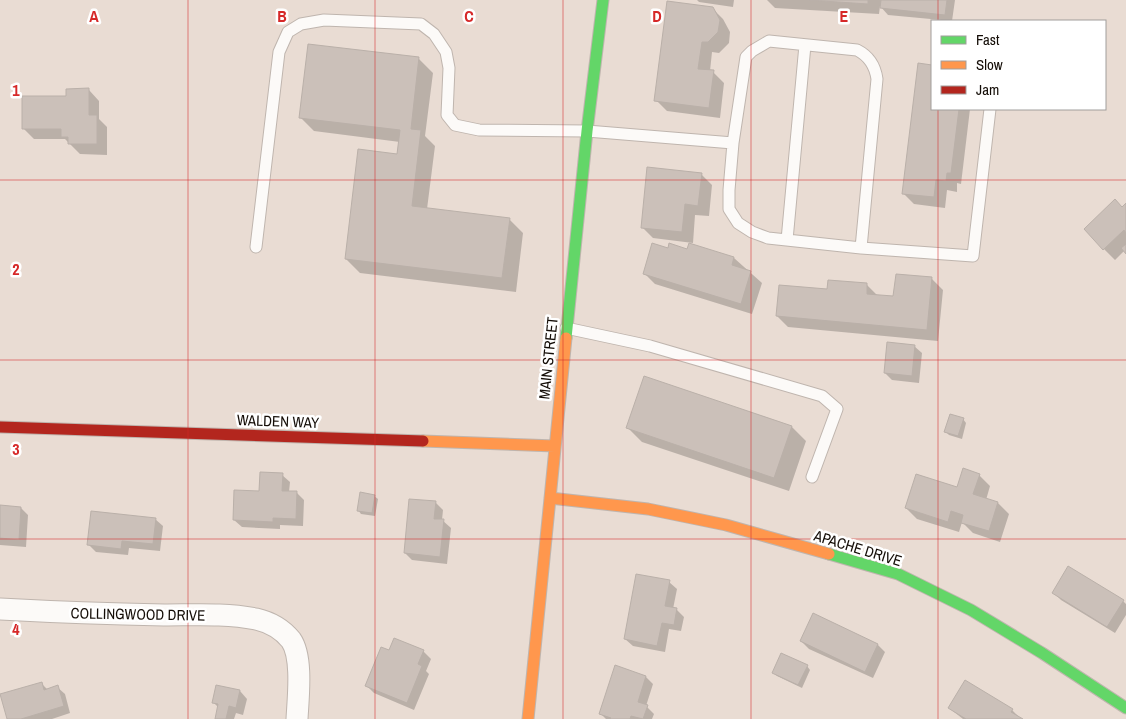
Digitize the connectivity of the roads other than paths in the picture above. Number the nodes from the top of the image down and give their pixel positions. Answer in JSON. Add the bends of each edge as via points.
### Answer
{"nodes":[{"id":1,"x":603,"y":0,"type":"edge"},
{"id":2,"x":805,"y":45,"type":"junction"},
{"id":3,"x":990,"y":110,"type":"edge"},
{"id":4,"x":587,"y":131,"type":"junction"},
{"id":5,"x":733,"y":143,"type":"junction"},
{"id":6,"x":787,"y":240,"type":"junction"},
{"id":7,"x":256,"y":247,"type":"dead end"},
{"id":8,"x":861,"y":248,"type":"junction"},
{"id":9,"x":566,"y":328,"type":"junction"},
{"id":10,"x":0,"y":427,"type":"edge"},
{"id":11,"x":555,"y":446,"type":"junction"},
{"id":12,"x":812,"y":477,"type":"dead end"},
{"id":13,"x":550,"y":498,"type":"junction"},
{"id":14,"x":0,"y":609,"type":"edge"},
{"id":15,"x":1126,"y":708,"type":"edge"},
{"id":16,"x":297,"y":719,"type":"edge"},
{"id":17,"x":528,"y":719,"type":"edge"}],
"edges":[{"from":1,"to":4,"type":"street","name":"MAIN STREET"},
{"from":2,"to":5,"type":"lane","via":[[769,41],[746,57]]},
{"from":2,"to":6,"type":"lane"},
{"from":2,"to":8,"type":"lane","via":[[857,50],[875,68],[877,79]]},
{"from":3,"to":8,"type":"lane","via":[[973,256]]},
{"from":4,"to":5,"type":"lane"},
{"from":4,"to":7,"type":"lane","via":[[479,130],[455,125],[447,115],[449,68],[446,52],[434,34],[421,24],[324,20],[301,24],[288,32],[279,52]]},
{"from":4,"to":9,"type":"street","name":"MAIN STREET"},
{"from":5,"to":6,"type":"lane","via":[[729,208],[738,223],[752,232]]},
{"from":6,"to":8,"type":"lane"},
{"from":9,"to":11,"type":"street","name":"MAIN STREET"},
{"from":9,"to":12,"type":"lane","via":[[650,346],[822,396],[837,409]]},
{"from":10,"to":11,"type":"street","name":"WALDEN WAY"},
{"from":11,"to":13,"type":"street","name":"MAIN STREET"},
{"from":13,"to":15,"type":"street","name":"APACHE DRIVE","via":[[648,509],[726,525],[898,574],[971,610]]},
{"from":13,"to":17,"type":"street","name":"MAIN STREET"},
{"from":14,"to":16,"type":"street","name":"COLLINGWOOD DRIVE","via":[[256,619],[283,631],[292,642],[297,657]]}]}
